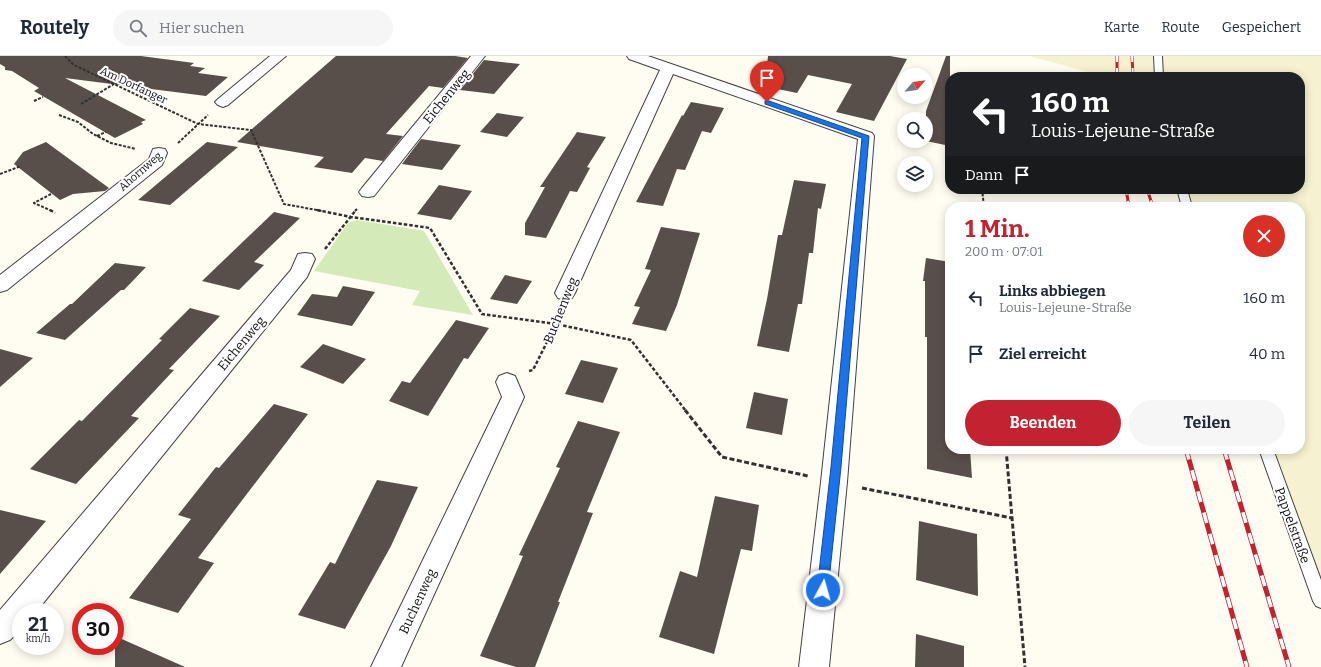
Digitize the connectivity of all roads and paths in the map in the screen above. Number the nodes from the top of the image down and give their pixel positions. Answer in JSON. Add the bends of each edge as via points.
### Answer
{"nodes":[{"id":1,"x":65,"y":56,"type":"edge"},
{"id":2,"x":279,"y":56,"type":"edge"},
{"id":3,"x":478,"y":56,"type":"edge"},
{"id":4,"x":634,"y":56,"type":"edge"},
{"id":5,"x":1158,"y":56,"type":"edge"},
{"id":6,"x":668,"y":69,"type":"junction"},
{"id":7,"x":1159,"y":72,"type":"edge"},
{"id":8,"x":114,"y":84,"type":"junction"},
{"id":9,"x":43,"y":97,"type":"dead end"},
{"id":10,"x":34,"y":101,"type":"dead end"},
{"id":11,"x":223,"y":102,"type":"joint"},
{"id":12,"x":81,"y":104,"type":"dead end"},
{"id":13,"x":59,"y":115,"type":"dead end"},
{"id":14,"x":198,"y":124,"type":"junction"},
{"id":15,"x":106,"y":132,"type":"dead end"},
{"id":16,"x":97,"y":136,"type":"junction"},
{"id":17,"x":159,"y":153,"type":"junction"},
{"id":18,"x":21,"y":166,"type":"dead end"},
{"id":19,"x":0,"y":174,"type":"edge"},
{"id":20,"x":368,"y":192,"type":"joint"},
{"id":21,"x":51,"y":194,"type":"dead end"},
{"id":22,"x":85,"y":217,"type":"junction"},
{"id":23,"x":351,"y":217,"type":"junction"},
{"id":24,"x":306,"y":258,"type":"joint"},
{"id":25,"x":0,"y":285,"type":"edge"},
{"id":26,"x":565,"y":293,"type":"joint"},
{"id":27,"x":556,"y":324,"type":"junction"},
{"id":28,"x":507,"y":382,"type":"joint"},
{"id":29,"x":1006,"y":454,"type":"edge"},
{"id":30,"x":1268,"y":454,"type":"edge"},
{"id":31,"x":834,"y":482,"type":"junction"},
{"id":32,"x":1012,"y":518,"type":"junction"},
{"id":33,"x":1321,"y":601,"type":"edge"},
{"id":34,"x":0,"y":630,"type":"edge"},
{"id":35,"x":386,"y":667,"type":"edge"},
{"id":36,"x":814,"y":667,"type":"edge"},
{"id":37,"x":1025,"y":667,"type":"edge"}],
"edges":[{"from":1,"to":8,"type":"path","name":"Am Dorfanger","via":[[74,65]]},
{"from":2,"to":11,"type":"street"},
{"from":3,"to":20,"type":"street","name":"Eichenweg"},
{"from":4,"to":6,"type":"street"},
{"from":5,"to":7,"type":"lane"},
{"from":6,"to":26,"type":"street","name":"Buchenweg"},
{"from":6,"to":31,"type":"street","via":[[866,136]]},
{"from":8,"to":12,"type":"path"},
{"from":8,"to":14,"type":"path","name":"Am Dorfanger"},
{"from":9,"to":10,"type":"path"},
{"from":11,"to":14,"type":"path","name":"Ahornweg"},
{"from":13,"to":16,"type":"path","via":[[78,122]]},
{"from":14,"to":17,"type":"path","name":"Ahornweg","via":[[178,144]]},
{"from":14,"to":23,"type":"path","name":"Am Dorfanger","via":[[251,130],[284,204]]},
{"from":15,"to":16,"type":"path"},
{"from":16,"to":17,"type":"path","via":[[111,144]]},
{"from":17,"to":22,"type":"street","name":"Ahornweg","via":[[156,161]]},
{"from":18,"to":19,"type":"path"},
{"from":20,"to":23,"type":"path"},
{"from":21,"to":22,"type":"path","via":[[34,203],[53,213]]},
{"from":22,"to":25,"type":"street","name":"Ahornweg"},
{"from":23,"to":24,"type":"path","via":[[324,251]]},
{"from":23,"to":27,"type":"path","via":[[430,228],[482,314]]},
{"from":24,"to":34,"type":"street","name":"Eichenweg","via":[[300,272]]},
{"from":26,"to":27,"type":"path","name":"Buchenweg"},
{"from":27,"to":28,"type":"path","name":"Buchenweg","via":[[533,370]]},
{"from":27,"to":31,"type":"path","via":[[631,340],[722,457]]},
{"from":28,"to":35,"type":"street","name":"Buchenweg","via":[[513,397]]},
{"from":29,"to":32,"type":"path"},
{"from":30,"to":33,"type":"lane","name":"Pappelstraße"},
{"from":31,"to":32,"type":"path"},
{"from":31,"to":36,"type":"street"},
{"from":32,"to":37,"type":"path"}]}
